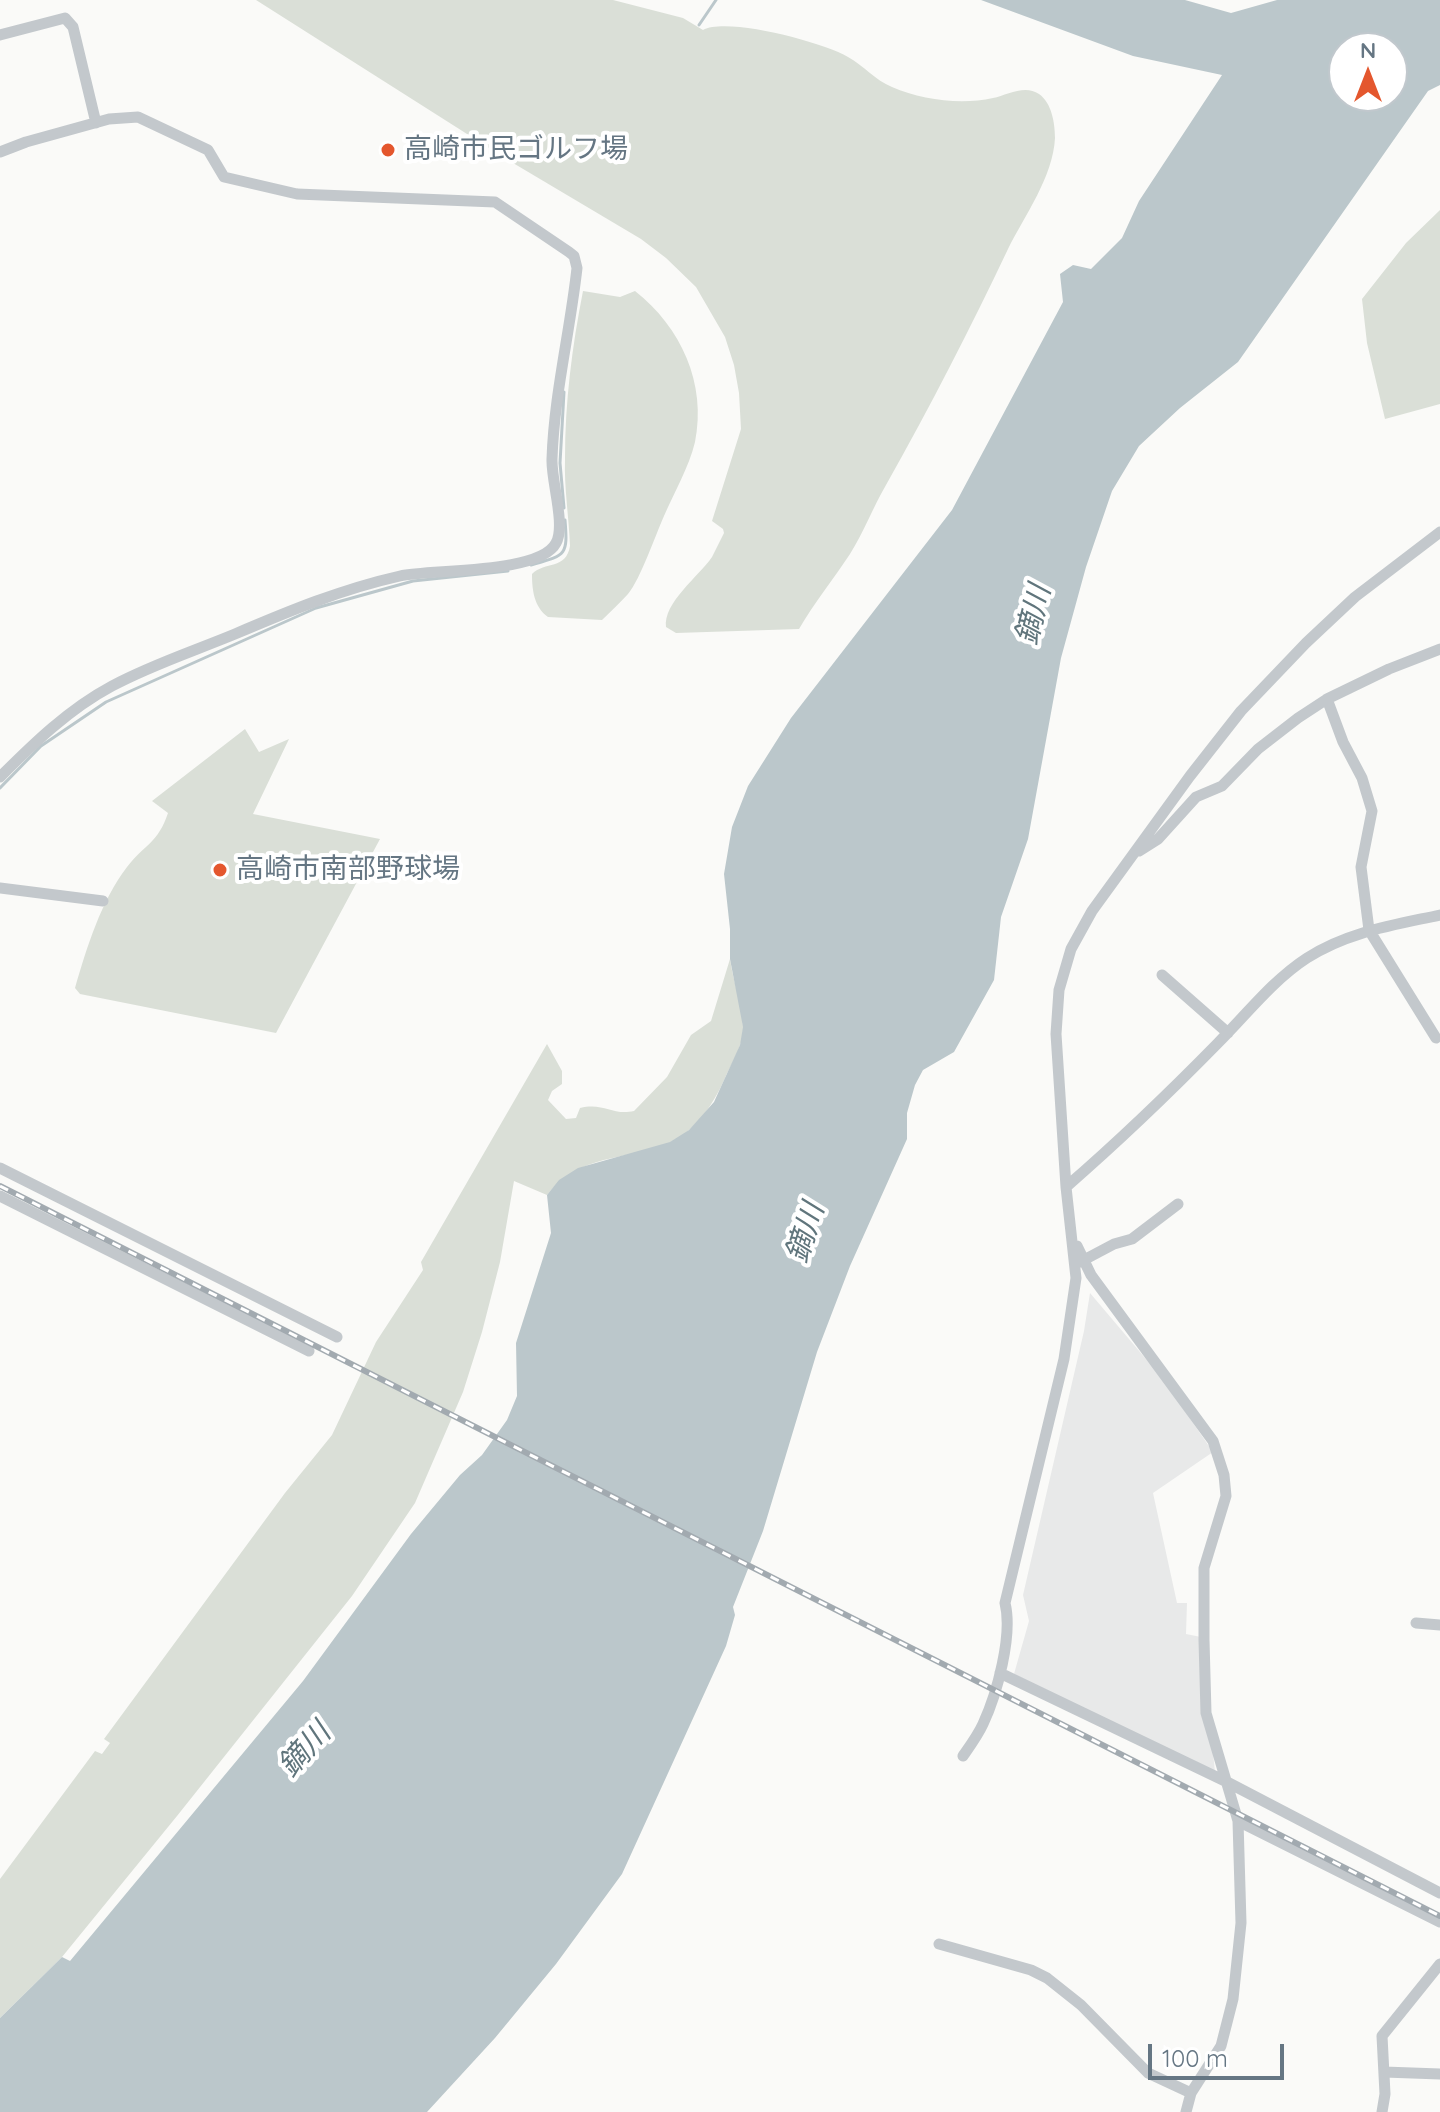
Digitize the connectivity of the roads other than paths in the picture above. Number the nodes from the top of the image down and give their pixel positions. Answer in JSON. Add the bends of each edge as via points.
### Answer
{"nodes":[{"id":1,"x":0,"y":35,"type":"edge"},
{"id":2,"x":96,"y":123,"type":"junction"},
{"id":3,"x":0,"y":152,"type":"edge"},
{"id":4,"x":1440,"y":532,"type":"edge"},
{"id":5,"x":1440,"y":649,"type":"edge"},
{"id":6,"x":1327,"y":699,"type":"junction"},
{"id":7,"x":0,"y":777,"type":"edge"},
{"id":8,"x":1135,"y":853,"type":"junction"},
{"id":9,"x":0,"y":888,"type":"edge"},
{"id":10,"x":103,"y":901,"type":"dead end"},
{"id":11,"x":1440,"y":915,"type":"edge"},
{"id":12,"x":1369,"y":930,"type":"junction"},
{"id":13,"x":1162,"y":975,"type":"dead end"},
{"id":14,"x":1228,"y":1033,"type":"junction"},
{"id":15,"x":1436,"y":1038,"type":"dead end"},
{"id":16,"x":0,"y":1168,"type":"edge"},
{"id":17,"x":1066,"y":1187,"type":"junction"},
{"id":18,"x":0,"y":1196,"type":"edge"},
{"id":19,"x":1178,"y":1204,"type":"dead end"},
{"id":20,"x":1079,"y":1262,"type":"junction"},
{"id":21,"x":337,"y":1337,"type":"dead end"},
{"id":22,"x":309,"y":1351,"type":"dead end"},
{"id":23,"x":1416,"y":1623,"type":"dead end"},
{"id":24,"x":1440,"y":1625,"type":"edge"},
{"id":25,"x":1000,"y":1673,"type":"junction"},
{"id":26,"x":963,"y":1756,"type":"dead end"},
{"id":27,"x":1227,"y":1782,"type":"junction"},
{"id":28,"x":1238,"y":1821,"type":"junction"},
{"id":29,"x":1440,"y":1893,"type":"edge"},
{"id":30,"x":1440,"y":1922,"type":"edge"},
{"id":31,"x":939,"y":1944,"type":"dead end"},
{"id":32,"x":1440,"y":1964,"type":"edge"},
{"id":33,"x":1384,"y":2072,"type":"junction"},
{"id":34,"x":1440,"y":2074,"type":"edge"},
{"id":35,"x":1191,"y":2093,"type":"junction"},
{"id":36,"x":1186,"y":2112,"type":"edge"},
{"id":37,"x":1382,"y":2112,"type":"edge"}],
"edges":[{"from":1,"to":2,"type":"street","via":[[65,18],[73,27]]},
{"from":2,"to":3,"type":"street"},
{"from":2,"to":7,"type":"street","via":[[138,117],[211,152],[224,177],[297,194],[495,202],[574,256],[576,279],[552,463],[559,531],[556,544],[537,557],[484,570],[402,576],[308,602],[109,688],[48,730]]},
{"from":4,"to":8,"type":"street","via":[[1355,597],[1252,700]]},
{"from":5,"to":6,"type":"street"},
{"from":6,"to":8,"type":"street","via":[[1258,749],[1222,786],[1196,797],[1158,839]]},
{"from":6,"to":12,"type":"street","via":[[1372,811],[1361,867]]},
{"from":8,"to":17,"type":"street","via":[[1092,911],[1062,974],[1056,1034]]},
{"from":9,"to":10,"type":"street"},
{"from":11,"to":12,"type":"street"},
{"from":12,"to":14,"type":"street","via":[[1305,959]]},
{"from":12,"to":15,"type":"street"},
{"from":13,"to":14,"type":"street"},
{"from":14,"to":17,"type":"street"},
{"from":16,"to":21,"type":"street"},
{"from":17,"to":20,"type":"street"},
{"from":18,"to":22,"type":"street"},
{"from":19,"to":20,"type":"street","via":[[1132,1239]]},
{"from":20,"to":25,"type":"street","via":[[1064,1359],[1005,1603],[1009,1619]]},
{"from":20,"to":27,"type":"street","via":[[1218,1452],[1226,1496],[1204,1568],[1203,1636],[1206,1713]]},
{"from":23,"to":24,"type":"street"},
{"from":25,"to":26,"type":"street","via":[[983,1724]]},
{"from":25,"to":27,"type":"street"},
{"from":27,"to":28,"type":"street"},
{"from":27,"to":29,"type":"street"},
{"from":28,"to":30,"type":"street"},
{"from":28,"to":35,"type":"street","via":[[1241,1923],[1233,1999],[1221,2046]]},
{"from":31,"to":35,"type":"street","via":[[1047,1978],[1148,2073]]},
{"from":32,"to":33,"type":"street","via":[[1382,2036]]},
{"from":33,"to":34,"type":"street"},
{"from":33,"to":37,"type":"street"},
{"from":35,"to":36,"type":"street"}]}
